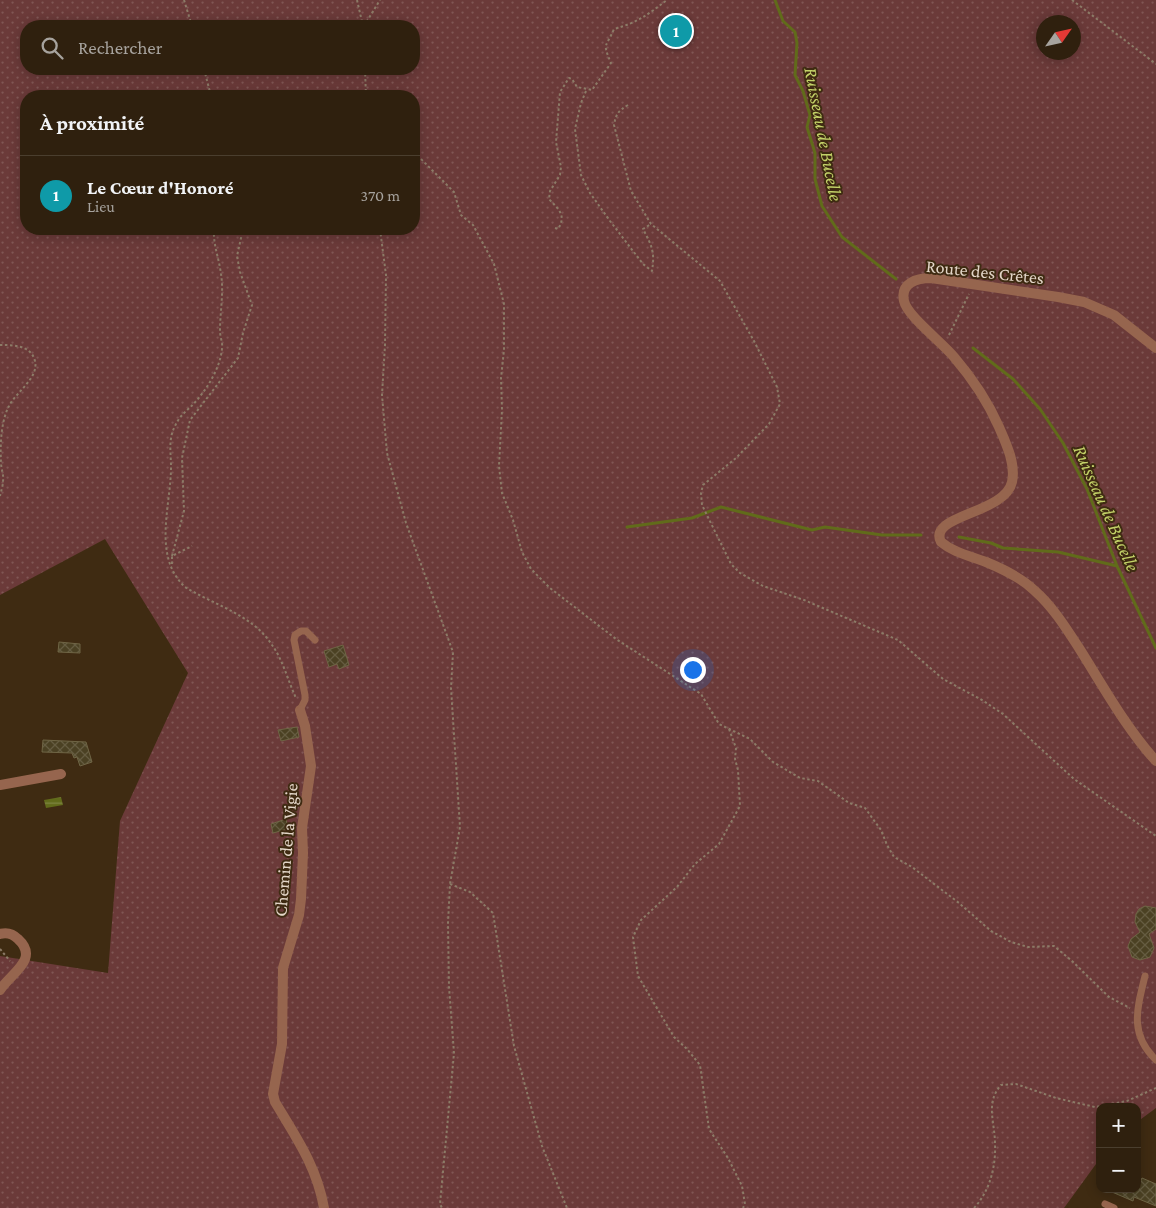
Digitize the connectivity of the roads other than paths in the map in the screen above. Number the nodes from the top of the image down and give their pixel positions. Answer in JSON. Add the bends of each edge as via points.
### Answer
{"nodes":[{"id":1,"x":1156,"y":348,"type":"edge"},
{"id":2,"x":315,"y":640,"type":"dead end"},
{"id":3,"x":300,"y":710,"type":"joint"},
{"id":4,"x":1156,"y":762,"type":"edge"},
{"id":5,"x":61,"y":774,"type":"dead end"},
{"id":6,"x":0,"y":786,"type":"edge"},
{"id":7,"x":0,"y":934,"type":"edge"},
{"id":8,"x":1145,"y":976,"type":"dead end"},
{"id":9,"x":0,"y":990,"type":"edge"},
{"id":10,"x":1156,"y":1060,"type":"edge"},
{"id":11,"x":1105,"y":1204,"type":"dead end"},
{"id":12,"x":324,"y":1208,"type":"edge"},
{"id":13,"x":1114,"y":1208,"type":"edge"}],
"edges":[{"from":1,"to":4,"type":"street","name":"Route des Crêtes","via":[[1114,315],[1058,296],[924,278],[905,289],[908,310],[968,374],[989,408],[1005,442],[1013,473],[1006,494],[986,508],[948,523],[940,530],[939,539],[949,548],[987,562],[1019,579],[1042,598],[1065,626]]},
{"from":2,"to":3,"type":"lane","via":[[301,631],[297,632],[294,640],[305,695]]},
{"from":3,"to":12,"type":"street","name":"Chemin de la Vigie","via":[[311,766],[302,828],[301,900],[284,968],[282,1044],[272,1094],[309,1159]]},
{"from":5,"to":6,"type":"street"},
{"from":7,"to":9,"type":"street","via":[[14,935],[23,943],[27,954],[24,963]]},
{"from":8,"to":10,"type":"lane","via":[[1136,1011],[1137,1028],[1143,1045]]},
{"from":11,"to":13,"type":"lane"}]}
